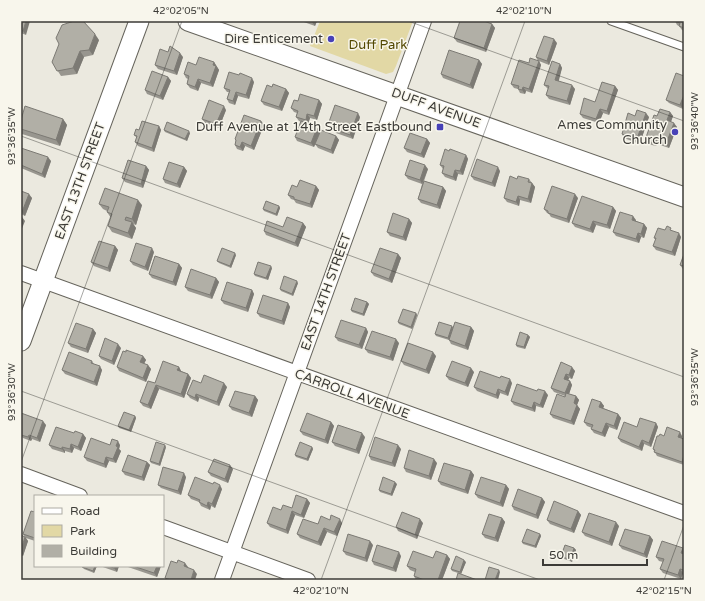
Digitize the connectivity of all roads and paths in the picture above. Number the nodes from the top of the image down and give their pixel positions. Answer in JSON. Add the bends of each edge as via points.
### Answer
{"nodes":[{"id":1,"x":139,"y":21,"type":"edge"},
{"id":2,"x":188,"y":21,"type":"edge"},
{"id":3,"x":424,"y":21,"type":"edge"},
{"id":4,"x":611,"y":21,"type":"edge"},
{"id":5,"x":684,"y":47,"type":"edge"},
{"id":6,"x":398,"y":94,"type":"junction"},
{"id":7,"x":684,"y":197,"type":"edge"},
{"id":8,"x":21,"y":273,"type":"edge"},
{"id":9,"x":43,"y":281,"type":"junction"},
{"id":10,"x":21,"y":341,"type":"edge"},
{"id":11,"x":296,"y":374,"type":"junction"},
{"id":12,"x":21,"y":474,"type":"edge"},
{"id":13,"x":77,"y":495,"type":"edge"},
{"id":14,"x":684,"y":513,"type":"edge"},
{"id":15,"x":164,"y":527,"type":"edge"},
{"id":16,"x":232,"y":553,"type":"junction"},
{"id":17,"x":222,"y":580,"type":"edge"},
{"id":18,"x":308,"y":580,"type":"edge"}],
"edges":[{"from":1,"to":9,"type":"main road","name":"EAST 13TH STREET"},
{"from":2,"to":6,"type":"main road","name":"DUFF AVENUE"},
{"from":3,"to":6,"type":"street","name":"EAST 14TH STREET"},
{"from":4,"to":5,"type":"lane"},
{"from":6,"to":7,"type":"main road","name":"DUFF AVENUE"},
{"from":6,"to":11,"type":"street","name":"EAST 14TH STREET"},
{"from":8,"to":9,"type":"street","name":"CARROLL AVENUE"},
{"from":9,"to":10,"type":"main road","name":"EAST 13TH STREET"},
{"from":9,"to":11,"type":"street","name":"CARROLL AVENUE"},
{"from":11,"to":14,"type":"street","name":"CARROLL AVENUE"},
{"from":11,"to":16,"type":"street","name":"EAST 14TH STREET"},
{"from":12,"to":13,"type":"street"},
{"from":15,"to":16,"type":"street"},
{"from":16,"to":17,"type":"street","name":"EAST 14TH STREET"},
{"from":16,"to":18,"type":"street"}]}
